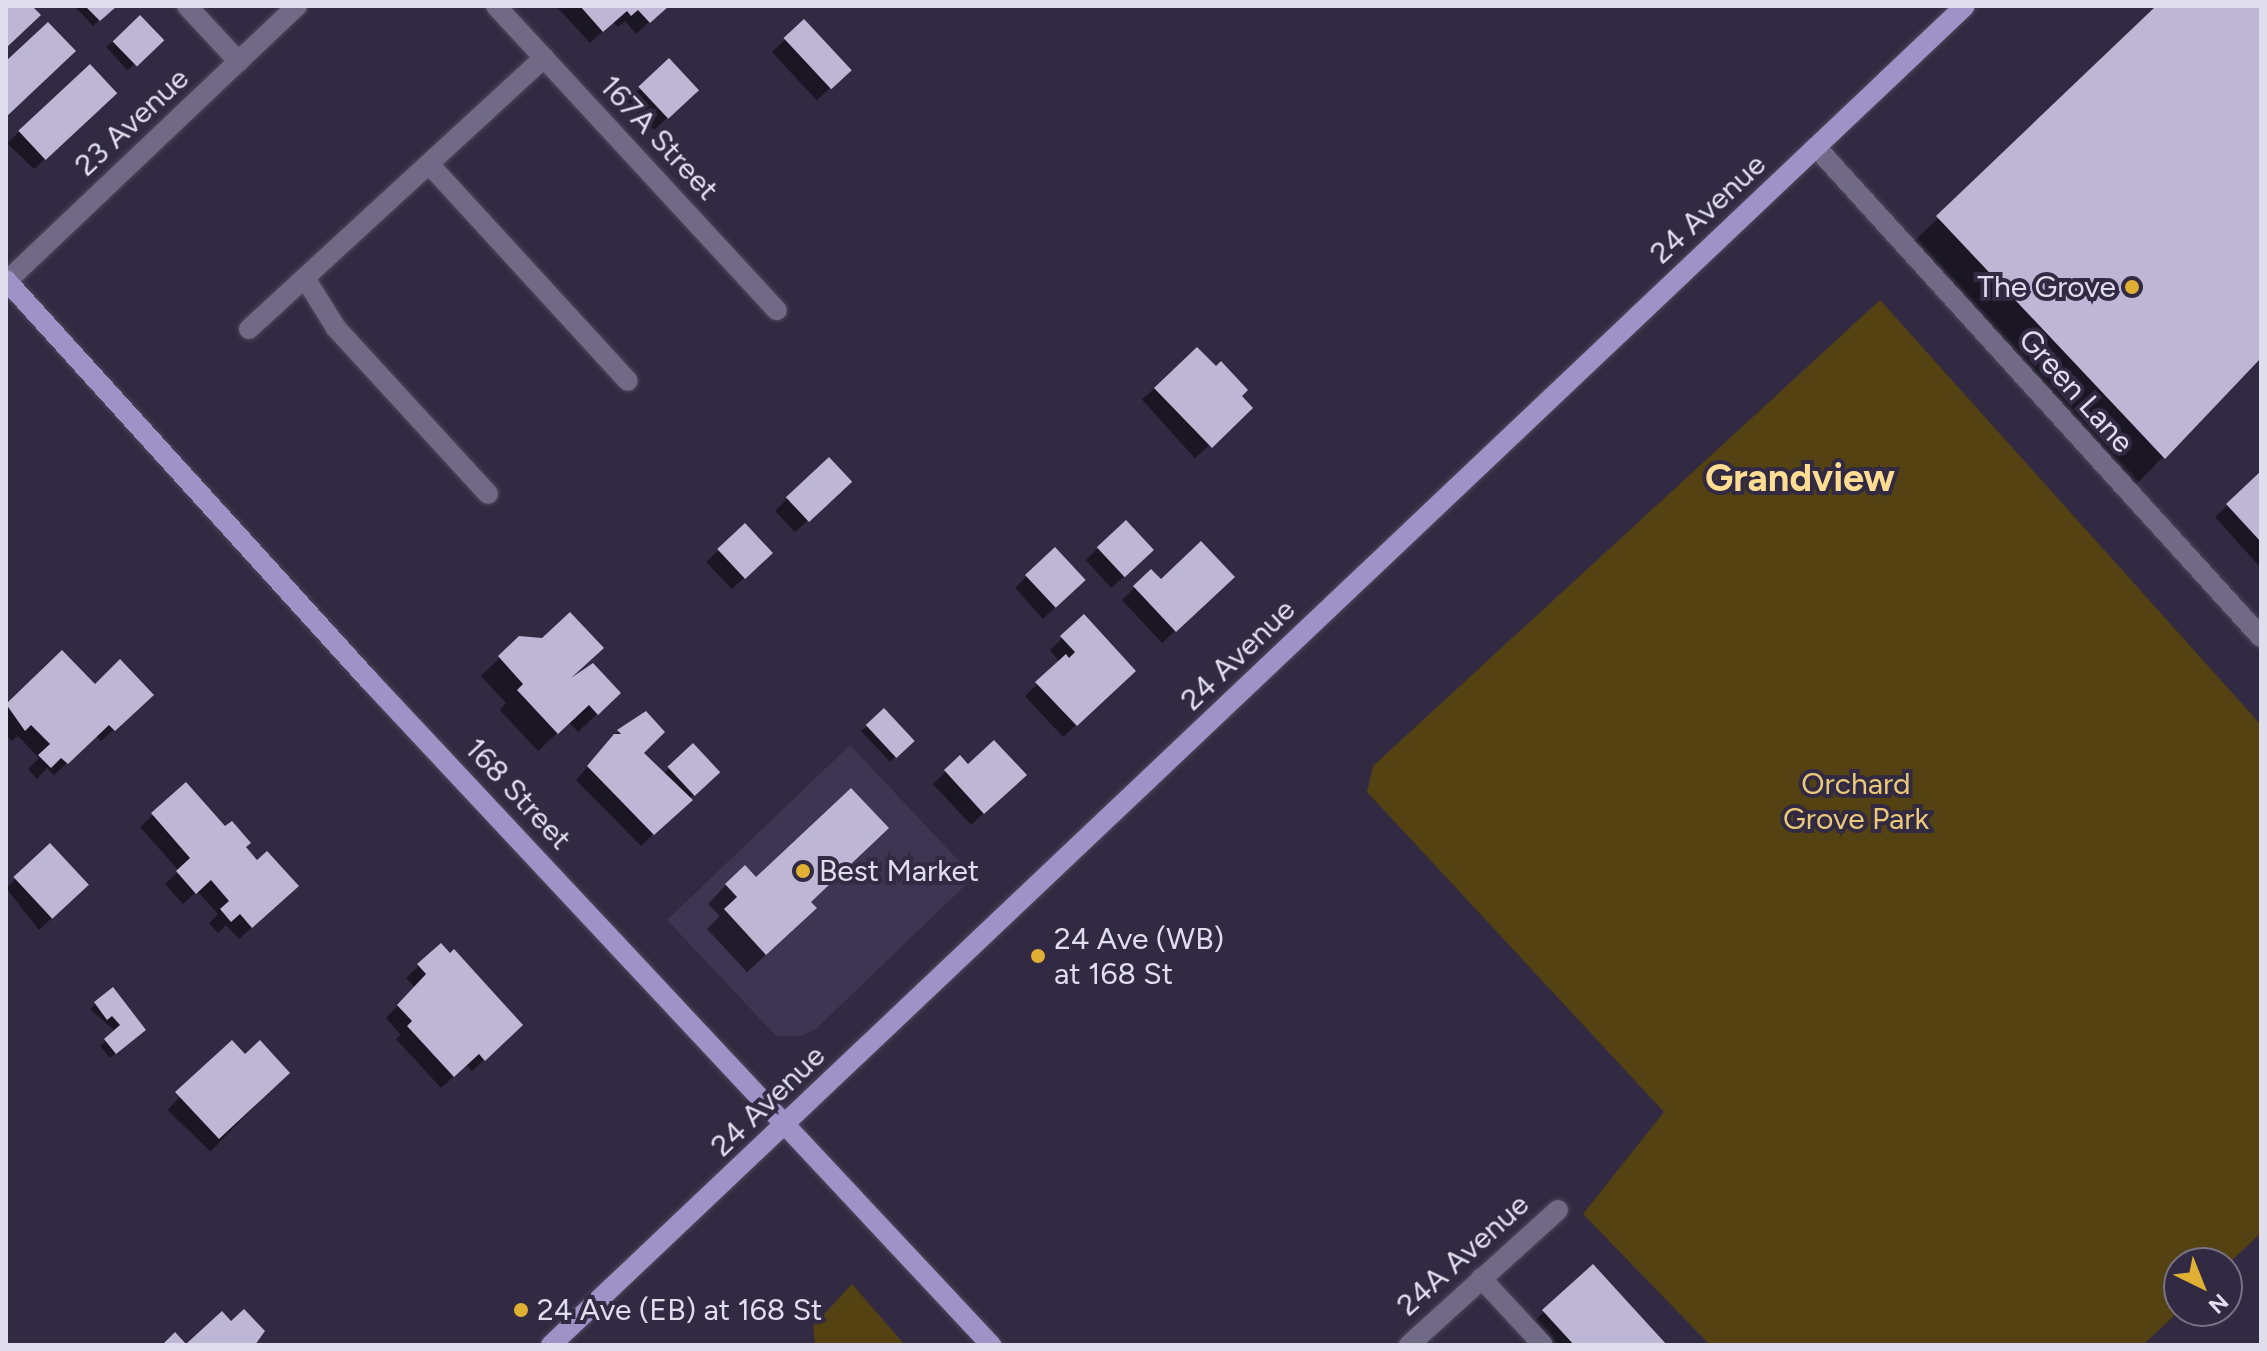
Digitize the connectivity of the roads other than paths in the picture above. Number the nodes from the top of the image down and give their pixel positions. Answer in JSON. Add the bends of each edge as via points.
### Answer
{"nodes":[{"id":1,"x":187,"y":6,"type":"edge"},
{"id":2,"x":297,"y":6,"type":"edge"},
{"id":3,"x":496,"y":6,"type":"edge"},
{"id":4,"x":1965,"y":6,"type":"edge"},
{"id":5,"x":544,"y":58,"type":"junction"},
{"id":6,"x":239,"y":62,"type":"junction"},
{"id":7,"x":1816,"y":147,"type":"junction"},
{"id":8,"x":429,"y":164,"type":"junction"},
{"id":9,"x":305,"y":278,"type":"junction"},
{"id":10,"x":6,"y":280,"type":"edge"},
{"id":11,"x":777,"y":310,"type":"dead end"},
{"id":12,"x":249,"y":329,"type":"dead end"},
{"id":13,"x":628,"y":381,"type":"dead end"},
{"id":14,"x":488,"y":494,"type":"dead end"},
{"id":15,"x":2261,"y":637,"type":"edge"},
{"id":16,"x":788,"y":1123,"type":"junction"},
{"id":17,"x":1558,"y":1210,"type":"dead end"},
{"id":18,"x":1481,"y":1278,"type":"junction"},
{"id":19,"x":551,"y":1345,"type":"edge"},
{"id":20,"x":991,"y":1345,"type":"edge"},
{"id":21,"x":1409,"y":1345,"type":"edge"},
{"id":22,"x":1543,"y":1345,"type":"edge"}],
"edges":[{"from":1,"to":6,"type":"street"},
{"from":2,"to":6,"type":"street","name":"23 Avenue"},
{"from":3,"to":5,"type":"street","name":"167A Street"},
{"from":4,"to":7,"type":"main road","name":"24 Avenue"},
{"from":5,"to":8,"type":"street"},
{"from":5,"to":11,"type":"street","name":"167A Street"},
{"from":6,"to":10,"type":"street","name":"23 Avenue"},
{"from":7,"to":15,"type":"street","name":"Green Lane"},
{"from":7,"to":16,"type":"main road","name":"24 Avenue"},
{"from":8,"to":9,"type":"street"},
{"from":8,"to":13,"type":"street"},
{"from":9,"to":12,"type":"street"},
{"from":9,"to":14,"type":"street","via":[[336,328]]},
{"from":10,"to":16,"type":"main road","name":"168 Street","via":[[369,680]]},
{"from":16,"to":19,"type":"main road","name":"24 Avenue"},
{"from":16,"to":20,"type":"main road","name":"168 Street"},
{"from":17,"to":18,"type":"street","name":"24A Avenue"},
{"from":18,"to":21,"type":"street","name":"24A Avenue"},
{"from":18,"to":22,"type":"street"}]}
